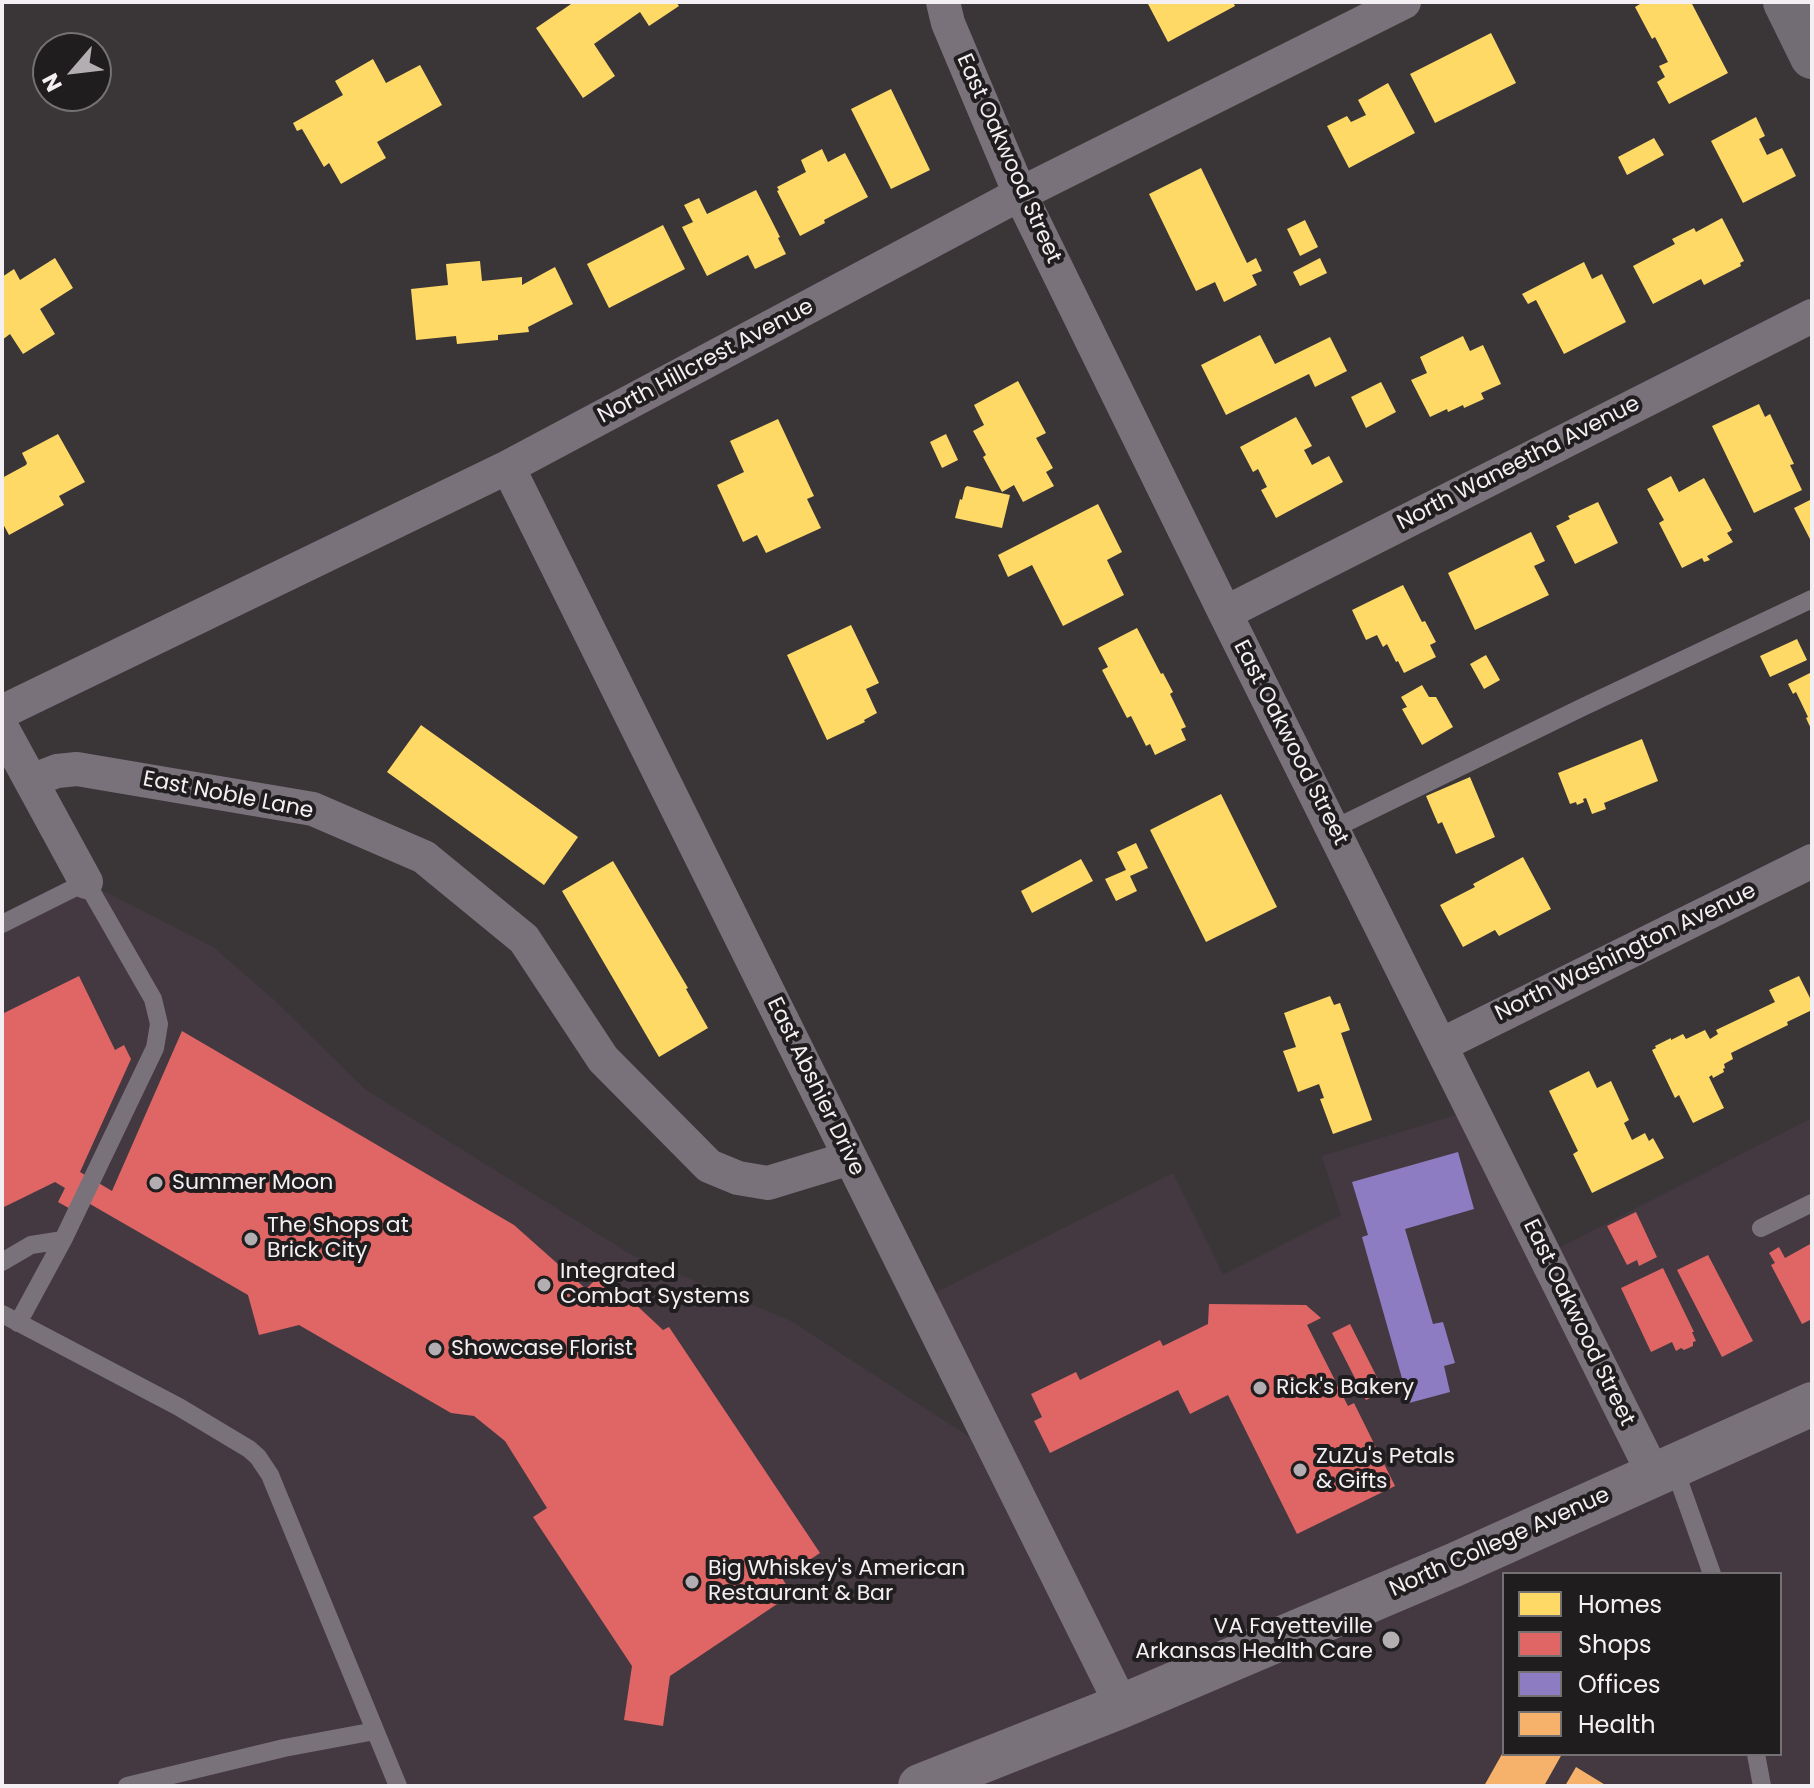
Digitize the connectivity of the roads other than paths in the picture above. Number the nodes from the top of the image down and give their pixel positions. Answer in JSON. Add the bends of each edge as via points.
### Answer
{"nodes":[{"id":1,"x":943,"y":2,"type":"edge"},
{"id":2,"x":1404,"y":2,"type":"edge"},
{"id":3,"x":1785,"y":2,"type":"edge"},
{"id":4,"x":1812,"y":57,"type":"edge"},
{"id":5,"x":1020,"y":194,"type":"junction"},
{"id":6,"x":1812,"y":316,"type":"edge"},
{"id":7,"x":508,"y":467,"type":"junction"},
{"id":8,"x":1812,"y":599,"type":"edge"},
{"id":9,"x":1225,"y":613,"type":"junction"},
{"id":10,"x":2,"y":712,"type":"edge"},
{"id":11,"x":2,"y":728,"type":"edge"},
{"id":12,"x":31,"y":781,"type":"junction"},
{"id":13,"x":1333,"y":829,"type":"junction"},
{"id":14,"x":1812,"y":861,"type":"edge"},
{"id":15,"x":86,"y":882,"type":"junction"},
{"id":16,"x":2,"y":924,"type":"edge"},
{"id":17,"x":1441,"y":1045,"type":"junction"},
{"id":18,"x":850,"y":1158,"type":"junction"},
{"id":19,"x":1812,"y":1203,"type":"edge"},
{"id":20,"x":1761,"y":1228,"type":"dead end"},
{"id":21,"x":63,"y":1240,"type":"junction"},
{"id":22,"x":2,"y":1262,"type":"edge"},
{"id":23,"x":10,"y":1318,"type":"edge"},
{"id":24,"x":1812,"y":1404,"type":"edge"},
{"id":25,"x":1664,"y":1471,"type":"junction"},
{"id":26,"x":1711,"y":1572,"type":"edge"},
{"id":27,"x":1122,"y":1706,"type":"junction"},
{"id":28,"x":375,"y":1731,"type":"junction"},
{"id":29,"x":1756,"y":1756,"type":"edge"},
{"id":30,"x":127,"y":1786,"type":"edge"},
{"id":31,"x":398,"y":1786,"type":"edge"},
{"id":32,"x":920,"y":1786,"type":"edge"},
{"id":33,"x":1762,"y":1786,"type":"edge"}],
"edges":[{"from":1,"to":5,"type":"street","name":"East Oakwood Street"},
{"from":2,"to":5,"type":"street","name":"North Hillcrest Avenue"},
{"from":3,"to":4,"type":"main road"},
{"from":5,"to":7,"type":"street","name":"North Hillcrest Avenue"},
{"from":5,"to":9,"type":"street","name":"East Oakwood Street"},
{"from":6,"to":9,"type":"street","name":"North Waneetha Avenue"},
{"from":7,"to":10,"type":"street","name":"North Hillcrest Avenue"},
{"from":7,"to":18,"type":"street","name":"East Abshier Drive"},
{"from":8,"to":13,"type":"lane"},
{"from":9,"to":13,"type":"street","name":"East Oakwood Street"},
{"from":11,"to":12,"type":"street"},
{"from":12,"to":15,"type":"street"},
{"from":12,"to":18,"type":"street","name":"East Noble Lane","via":[[77,769],[313,809],[424,857],[524,939],[603,1059],[709,1166],[768,1183]]},
{"from":13,"to":17,"type":"street","name":"East Oakwood Street"},
{"from":14,"to":17,"type":"street","name":"North Washington Avenue"},
{"from":15,"to":16,"type":"lane"},
{"from":15,"to":21,"type":"lane","via":[[153,999],[159,1024],[155,1048]]},
{"from":17,"to":25,"type":"street","name":"East Oakwood Street"},
{"from":18,"to":27,"type":"street","name":"East Abshier Drive"},
{"from":19,"to":20,"type":"lane"},
{"from":21,"to":22,"type":"lane","via":[[31,1245]]},
{"from":21,"to":23,"type":"lane"},
{"from":23,"to":28,"type":"lane","via":[[179,1407],[258,1457]]},
{"from":24,"to":25,"type":"main road","name":"North College Avenue"},
{"from":25,"to":26,"type":"lane"},
{"from":25,"to":27,"type":"main road","name":"North College Avenue"},
{"from":27,"to":32,"type":"main road","name":"North College Avenue"},
{"from":28,"to":30,"type":"lane"},
{"from":28,"to":31,"type":"lane"},
{"from":29,"to":33,"type":"lane"}]}
